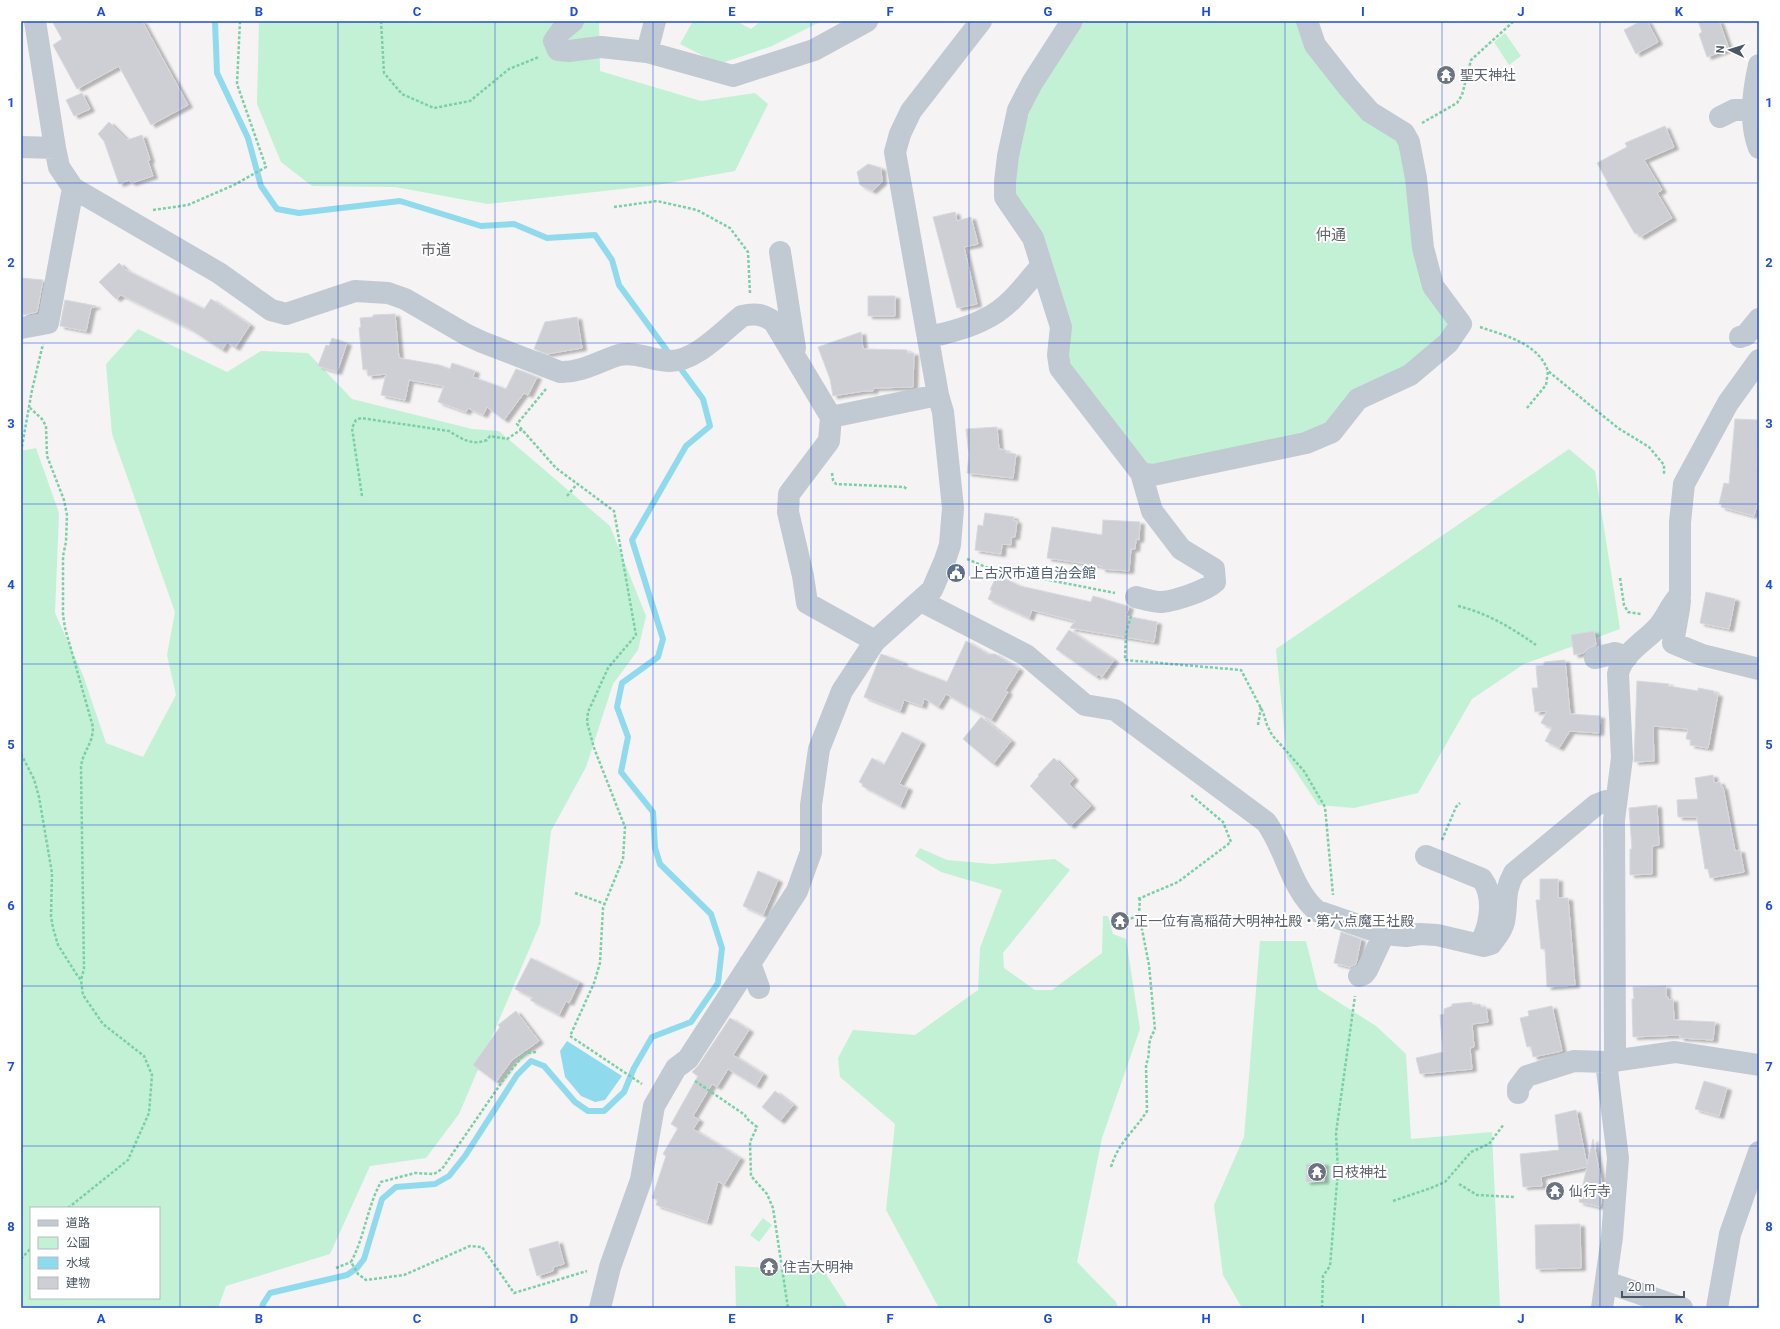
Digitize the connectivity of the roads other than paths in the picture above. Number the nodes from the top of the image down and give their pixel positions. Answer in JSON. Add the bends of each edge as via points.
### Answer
{"nodes":[{"id":1,"x":35,"y":21,"type":"edge"},
{"id":2,"x":573,"y":21,"type":"edge"},
{"id":3,"x":654,"y":21,"type":"edge"},
{"id":4,"x":867,"y":21,"type":"edge"},
{"id":5,"x":981,"y":21,"type":"edge"},
{"id":6,"x":1072,"y":21,"type":"edge"},
{"id":7,"x":1307,"y":21,"type":"edge"},
{"id":8,"x":646,"y":52,"type":"junction"},
{"id":9,"x":1759,"y":65,"type":"edge"},
{"id":10,"x":1753,"y":110,"type":"junction"},
{"id":11,"x":1720,"y":118,"type":"dead end"},
{"id":12,"x":21,"y":147,"type":"edge"},
{"id":13,"x":55,"y":148,"type":"junction"},
{"id":14,"x":1759,"y":148,"type":"edge"},
{"id":15,"x":73,"y":188,"type":"junction"},
{"id":16,"x":780,"y":252,"type":"dead end"},
{"id":17,"x":1041,"y":266,"type":"junction"},
{"id":18,"x":1759,"y":318,"type":"edge"},
{"id":19,"x":21,"y":328,"type":"edge"},
{"id":20,"x":929,"y":337,"type":"junction"},
{"id":21,"x":1740,"y":337,"type":"dead end"},
{"id":22,"x":797,"y":360,"type":"junction"},
{"id":23,"x":1759,"y":360,"type":"edge"},
{"id":24,"x":938,"y":395,"type":"junction"},
{"id":25,"x":831,"y":417,"type":"junction"},
{"id":26,"x":1141,"y":473,"type":"junction"},
{"id":27,"x":1680,"y":595,"type":"junction"},
{"id":28,"x":1136,"y":598,"type":"road end"},
{"id":29,"x":921,"y":602,"type":"junction"},
{"id":30,"x":875,"y":641,"type":"junction"},
{"id":31,"x":1627,"y":657,"type":"junction"},
{"id":32,"x":1595,"y":658,"type":"dead end"},
{"id":33,"x":1759,"y":669,"type":"edge"},
{"id":34,"x":1616,"y":801,"type":"junction"},
{"id":35,"x":1430,"y":857,"type":"road end"},
{"id":36,"x":1384,"y":934,"type":"junction"},
{"id":37,"x":1482,"y":948,"type":"junction"},
{"id":38,"x":750,"y":963,"type":"junction"},
{"id":39,"x":1359,"y":976,"type":"road end"},
{"id":40,"x":759,"y":988,"type":"dead end"},
{"id":41,"x":1611,"y":1061,"type":"junction"},
{"id":42,"x":1759,"y":1066,"type":"edge"},
{"id":43,"x":1518,"y":1094,"type":"dead end"},
{"id":44,"x":1759,"y":1152,"type":"edge"},
{"id":45,"x":1606,"y":1282,"type":"junction"},
{"id":46,"x":600,"y":1308,"type":"edge"},
{"id":47,"x":1602,"y":1308,"type":"edge"},
{"id":48,"x":1682,"y":1308,"type":"edge"},
{"id":49,"x":1717,"y":1308,"type":"edge"}],
"edges":[{"from":1,"to":13,"type":"street"},
{"from":2,"to":8,"type":"street","via":[[554,41],[558,50],[569,51],[601,46]]},
{"from":3,"to":8,"type":"street"},
{"from":4,"to":8,"type":"street","via":[[814,50],[733,76]]},
{"from":5,"to":20,"type":"street","via":[[911,111],[900,134],[896,152]]},
{"from":6,"to":17,"type":"street","via":[[1032,83],[1018,110],[1008,156],[1005,197],[1033,238]]},
{"from":7,"to":26,"type":"street","via":[[1315,45],[1348,87],[1370,112],[1404,133],[1409,142],[1416,178],[1423,248],[1433,286],[1469,325],[1410,375],[1358,399],[1332,432],[1306,443],[1153,475]]},
{"from":9,"to":10,"type":"street"},
{"from":10,"to":11,"type":"street","via":[[1734,110]]},
{"from":10,"to":14,"type":"street","via":[[1755,140]]},
{"from":12,"to":13,"type":"street"},
{"from":13,"to":15,"type":"street","via":[[59,167]]},
{"from":15,"to":19,"type":"street","via":[[48,323]]},
{"from":15,"to":22,"type":"street","via":[[219,273],[271,310],[286,314],[355,291],[388,293],[405,298],[482,342],[560,372],[580,370],[619,355],[678,360],[697,352],[742,316],[751,314],[766,316],[774,322]]},
{"from":16,"to":22,"type":"street"},
{"from":17,"to":20,"type":"street","via":[[1012,300],[986,319]]},
{"from":17,"to":26,"type":"street","via":[[1061,327],[1058,355],[1060,368]]},
{"from":18,"to":21,"type":"street","via":[[1746,334]]},
{"from":20,"to":24,"type":"street"},
{"from":22,"to":25,"type":"street"},
{"from":23,"to":27,"type":"street","via":[[1728,403],[1684,484],[1680,522]]},
{"from":24,"to":25,"type":"street"},
{"from":24,"to":29,"type":"street","via":[[944,412],[954,508],[950,545],[945,560],[932,590]]},
{"from":25,"to":30,"type":"street","via":[[829,441],[789,494],[788,512],[807,603]]},
{"from":26,"to":28,"type":"street","via":[[1152,511],[1181,549],[1214,569],[1215,582],[1196,593],[1162,602]]},
{"from":27,"to":31,"type":"street","via":[[1674,600],[1660,625]]},
{"from":27,"to":33,"type":"street","via":[[1672,643],[1702,655]]},
{"from":29,"to":30,"type":"street"},
{"from":29,"to":36,"type":"street","via":[[1026,655],[1085,706],[1115,710],[1266,822],[1274,832],[1299,887],[1317,911]]},
{"from":30,"to":38,"type":"street","via":[[842,691],[819,749],[811,806],[811,852],[797,891]]},
{"from":31,"to":32,"type":"street","via":[[1615,653]]},
{"from":31,"to":34,"type":"street","via":[[1619,667],[1618,674],[1622,758]]},
{"from":34,"to":37,"type":"street","via":[[1596,805],[1514,872],[1508,884],[1501,930],[1491,944]]},
{"from":34,"to":41,"type":"street","via":[[1615,1049]]},
{"from":35,"to":37,"type":"street","via":[[1482,879],[1488,887],[1490,918]]},
{"from":36,"to":37,"type":"street","via":[[1437,935]]},
{"from":36,"to":39,"type":"street","via":[[1367,970]]},
{"from":38,"to":40,"type":"street"},
{"from":38,"to":46,"type":"street","via":[[688,1059],[676,1068],[654,1106],[641,1180],[610,1267]]},
{"from":41,"to":42,"type":"street","via":[[1676,1052]]},
{"from":41,"to":43,"type":"street","via":[[1574,1061],[1527,1076],[1518,1088]]},
{"from":41,"to":45,"type":"street","via":[[1618,1158]]},
{"from":44,"to":49,"type":"street","via":[[1730,1234]]},
{"from":45,"to":47,"type":"street"},
{"from":45,"to":48,"type":"street"}]}
